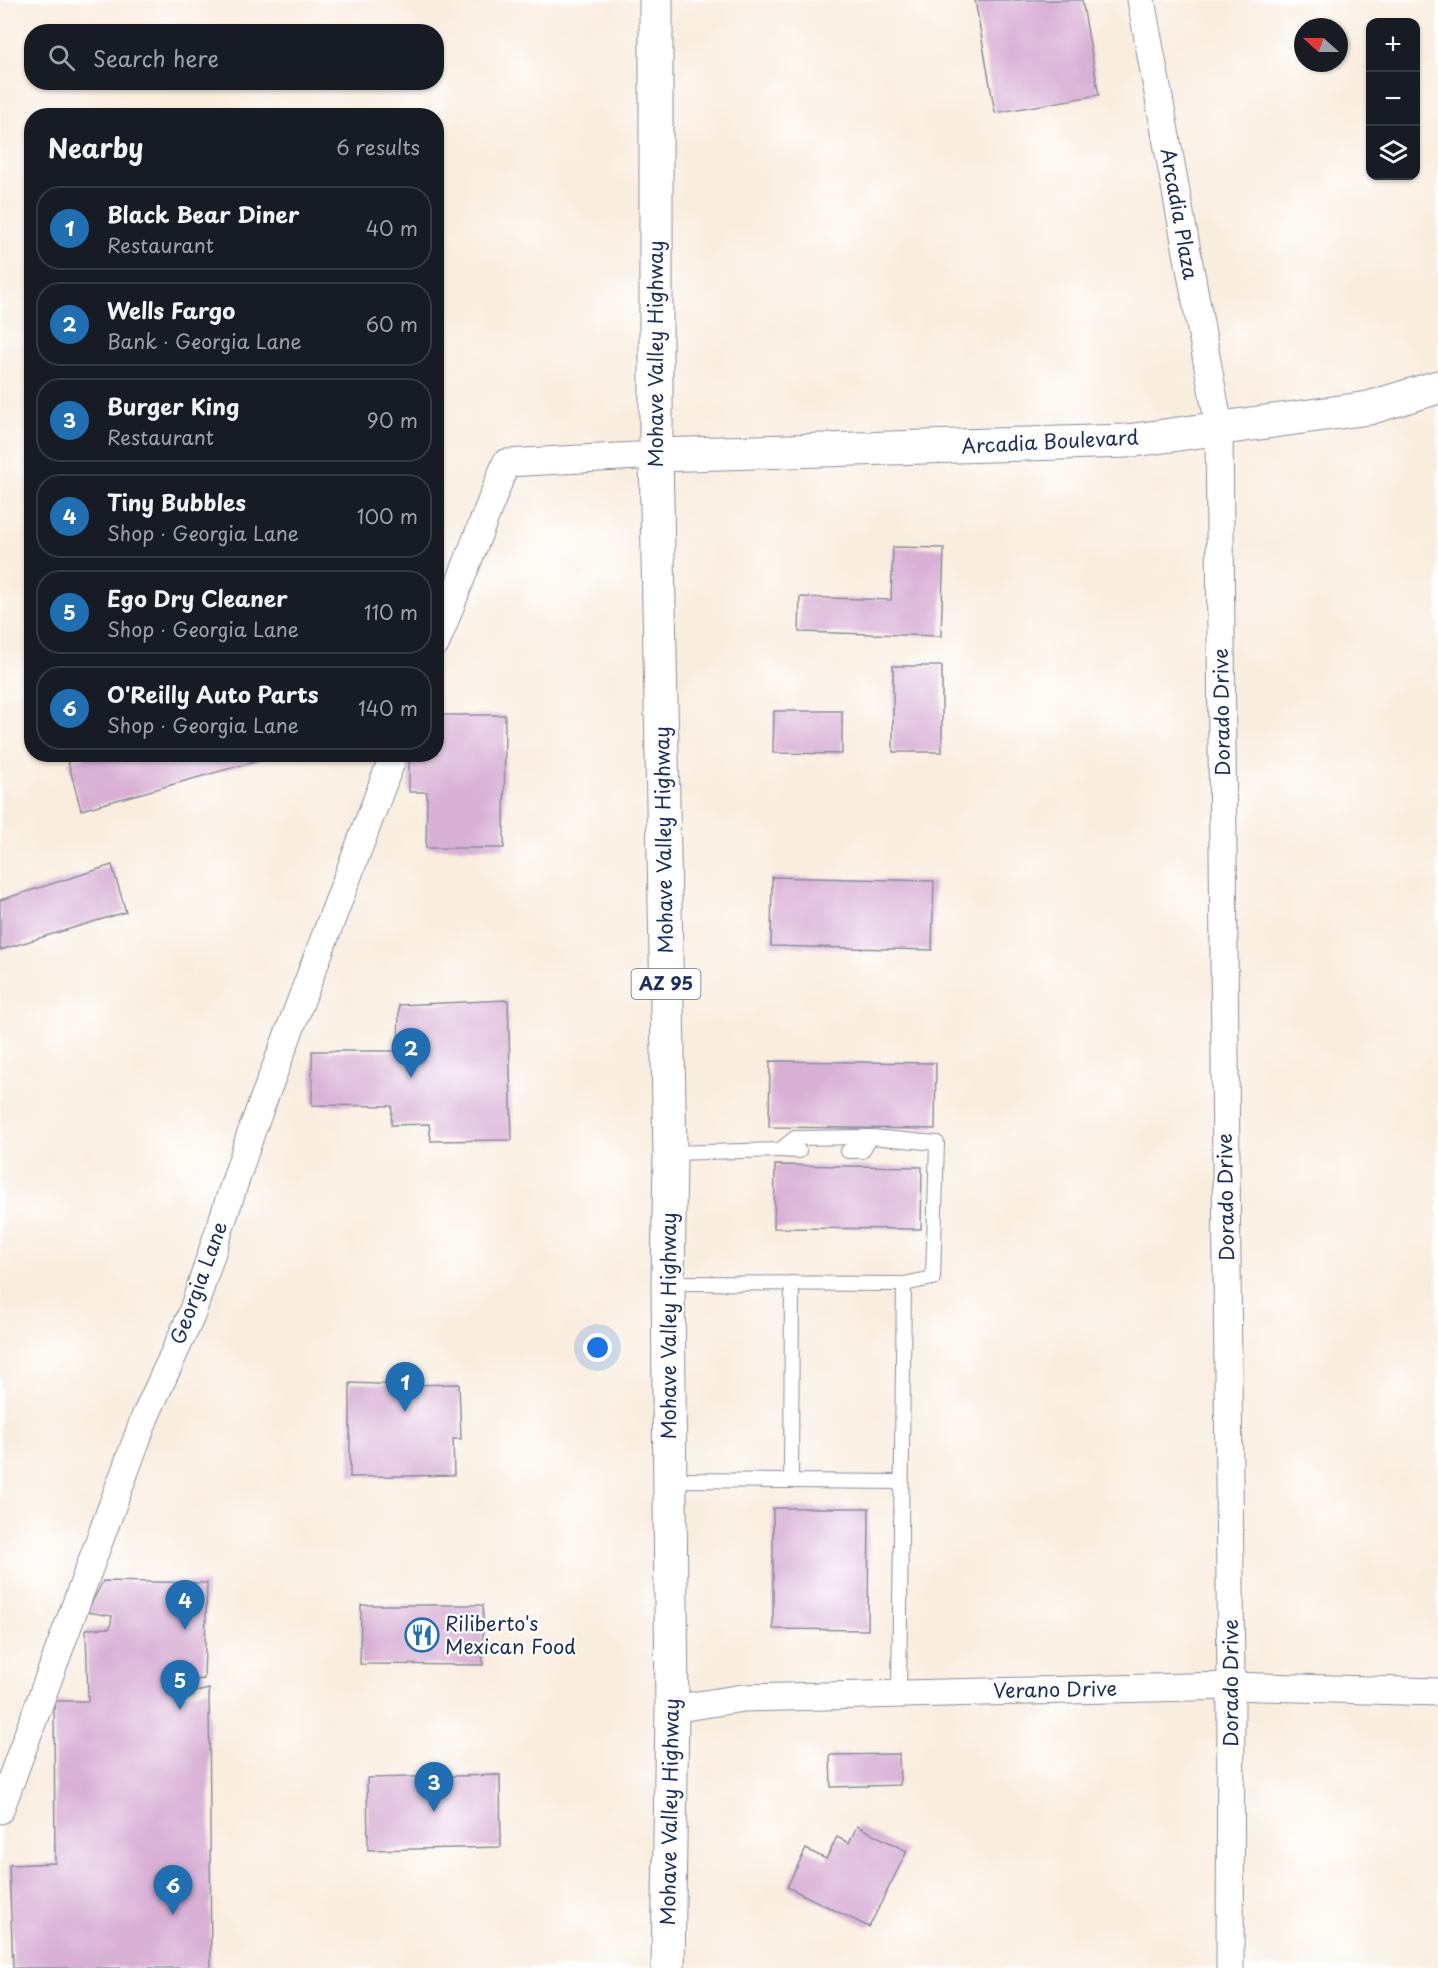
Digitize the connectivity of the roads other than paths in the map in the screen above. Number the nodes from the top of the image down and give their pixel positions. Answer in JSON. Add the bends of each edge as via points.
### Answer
{"nodes":[{"id":1,"x":656,"y":0,"type":"edge"},
{"id":2,"x":1141,"y":0,"type":"edge"},
{"id":3,"x":1438,"y":387,"type":"edge"},
{"id":4,"x":1219,"y":427,"type":"junction"},
{"id":5,"x":656,"y":455,"type":"junction"},
{"id":6,"x":444,"y":618,"type":"edge"},
{"id":7,"x":391,"y":762,"type":"edge"},
{"id":8,"x":871,"y":1137,"type":"junction"},
{"id":9,"x":780,"y":1150,"type":"junction"},
{"id":10,"x":799,"y":1151,"type":"dead end"},
{"id":11,"x":848,"y":1151,"type":"dead end"},
{"id":12,"x":669,"y":1153,"type":"junction"},
{"id":13,"x":668,"y":1283,"type":"junction"},
{"id":14,"x":792,"y":1283,"type":"junction"},
{"id":15,"x":904,"y":1284,"type":"junction"},
{"id":16,"x":670,"y":1480,"type":"junction"},
{"id":17,"x":791,"y":1481,"type":"junction"},
{"id":18,"x":901,"y":1482,"type":"junction"},
{"id":19,"x":1231,"y":1686,"type":"junction"},
{"id":20,"x":1438,"y":1692,"type":"edge"},
{"id":21,"x":899,"y":1694,"type":"junction"},
{"id":22,"x":672,"y":1710,"type":"junction"},
{"id":23,"x":0,"y":1810,"type":"edge"},
{"id":24,"x":668,"y":1968,"type":"edge"},
{"id":25,"x":1230,"y":1968,"type":"edge"}],
"edges":[{"from":1,"to":5,"type":"main road","name":"Mohave Valley Highway","number":"AZ 95"},
{"from":2,"to":4,"type":"street","name":"Arcadia Plaza"},
{"from":3,"to":4,"type":"main road","name":"Arcadia Boulevard","via":[[1369,408]]},
{"from":4,"to":5,"type":"main road","name":"Arcadia Boulevard","via":[[1127,441]]},
{"from":4,"to":19,"type":"street","name":"Dorado Drive"},
{"from":5,"to":6,"type":"street","via":[[506,463]]},
{"from":5,"to":12,"type":"main road","name":"Mohave Valley Highway","number":"AZ 95"},
{"from":7,"to":23,"type":"street","name":"Georgia Lane","via":[[252,1130],[191,1316],[137,1437]]},
{"from":8,"to":9,"type":"lane","via":[[795,1138]]},
{"from":8,"to":11,"type":"lane","via":[[862,1151]]},
{"from":8,"to":15,"type":"lane","via":[[937,1143],[933,1278]]},
{"from":9,"to":10,"type":"lane"},
{"from":9,"to":12,"type":"lane"},
{"from":12,"to":13,"type":"main road","name":"Mohave Valley Highway","number":"AZ 95"},
{"from":13,"to":14,"type":"lane"},
{"from":13,"to":16,"type":"main road","name":"Mohave Valley Highway","number":"AZ 95"},
{"from":14,"to":15,"type":"lane"},
{"from":14,"to":17,"type":"lane"},
{"from":15,"to":18,"type":"lane"},
{"from":16,"to":17,"type":"lane"},
{"from":16,"to":22,"type":"main road","name":"Mohave Valley Highway","number":"AZ 95"},
{"from":17,"to":18,"type":"lane"},
{"from":18,"to":21,"type":"lane"},
{"from":19,"to":20,"type":"street","name":"Verano Drive"},
{"from":19,"to":21,"type":"street","name":"Verano Drive"},
{"from":19,"to":25,"type":"street","name":"Dorado Drive"},
{"from":21,"to":22,"type":"street","name":"Verano Drive","via":[[743,1698]]},
{"from":22,"to":24,"type":"main road","name":"Mohave Valley Highway","number":"AZ 95"}]}
